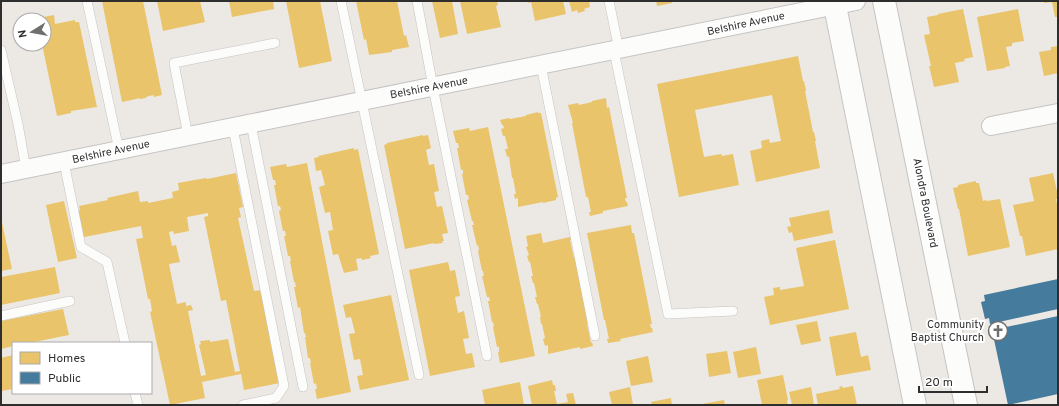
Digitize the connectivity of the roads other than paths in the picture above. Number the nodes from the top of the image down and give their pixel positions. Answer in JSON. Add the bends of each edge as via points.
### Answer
{"nodes":[{"id":1,"x":87,"y":1,"type":"edge"},
{"id":2,"x":340,"y":1,"type":"edge"},
{"id":3,"x":417,"y":1,"type":"edge"},
{"id":4,"x":609,"y":1,"type":"edge"},
{"id":5,"x":856,"y":1,"type":"edge"},
{"id":6,"x":884,"y":1,"type":"edge"},
{"id":7,"x":834,"y":3,"type":"edge"},
{"id":8,"x":275,"y":43,"type":"dead end"},
{"id":9,"x":1,"y":50,"type":"edge"},
{"id":10,"x":616,"y":50,"type":"junction"},
{"id":11,"x":541,"y":66,"type":"junction"},
{"id":12,"x":433,"y":87,"type":"junction"},
{"id":13,"x":361,"y":102,"type":"junction"},
{"id":14,"x":1058,"y":114,"type":"edge"},
{"id":15,"x":251,"y":124,"type":"junction"},
{"id":16,"x":991,"y":126,"type":"dead end"},
{"id":17,"x":233,"y":128,"type":"junction"},
{"id":18,"x":188,"y":136,"type":"junction"},
{"id":19,"x":119,"y":150,"type":"junction"},
{"id":20,"x":64,"y":162,"type":"junction"},
{"id":21,"x":26,"y":169,"type":"junction"},
{"id":22,"x":1,"y":174,"type":"edge"},
{"id":23,"x":70,"y":301,"type":"dead end"},
{"id":24,"x":733,"y":310,"type":"dead end"},
{"id":25,"x":1,"y":316,"type":"edge"},
{"id":26,"x":595,"y":336,"type":"dead end"},
{"id":27,"x":124,"y":342,"type":"edge"},
{"id":28,"x":487,"y":356,"type":"dead end"},
{"id":29,"x":419,"y":375,"type":"dead end"},
{"id":30,"x":303,"y":387,"type":"dead end"},
{"id":31,"x":135,"y":394,"type":"edge"},
{"id":32,"x":138,"y":405,"type":"edge"},
{"id":33,"x":243,"y":405,"type":"edge"},
{"id":34,"x":915,"y":405,"type":"edge"},
{"id":35,"x":966,"y":405,"type":"edge"}],
"edges":[{"from":1,"to":19,"type":"lane"},
{"from":2,"to":13,"type":"lane"},
{"from":3,"to":12,"type":"lane"},
{"from":4,"to":10,"type":"lane"},
{"from":5,"to":7,"type":"street","name":"Belshire Avenue"},
{"from":6,"to":35,"type":"main road","name":"Alondra Boulevard"},
{"from":7,"to":10,"type":"street","name":"Belshire Avenue"},
{"from":7,"to":34,"type":"main road"},
{"from":8,"to":18,"type":"lane","via":[[174,63]]},
{"from":9,"to":21,"type":"lane"},
{"from":10,"to":11,"type":"street","name":"Belshire Avenue"},
{"from":10,"to":24,"type":"lane","via":[[668,314]]},
{"from":11,"to":12,"type":"street","name":"Belshire Avenue"},
{"from":11,"to":26,"type":"lane"},
{"from":12,"to":13,"type":"street","name":"Belshire Avenue"},
{"from":12,"to":28,"type":"lane"},
{"from":13,"to":15,"type":"street","name":"Belshire Avenue"},
{"from":13,"to":29,"type":"lane"},
{"from":14,"to":16,"type":"street"},
{"from":15,"to":17,"type":"street","name":"Belshire Avenue"},
{"from":15,"to":30,"type":"lane"},
{"from":17,"to":18,"type":"street","name":"Belshire Avenue"},
{"from":17,"to":33,"type":"lane","via":[[284,386],[276,398]]},
{"from":18,"to":19,"type":"street","name":"Belshire Avenue"},
{"from":19,"to":20,"type":"street","name":"Belshire Avenue"},
{"from":20,"to":21,"type":"street","name":"Belshire Avenue"},
{"from":20,"to":27,"type":"lane","via":[[81,247],[107,262]]},
{"from":21,"to":22,"type":"street","name":"Belshire Avenue"},
{"from":23,"to":25,"type":"lane"},
{"from":31,"to":32,"type":"lane"}]}
